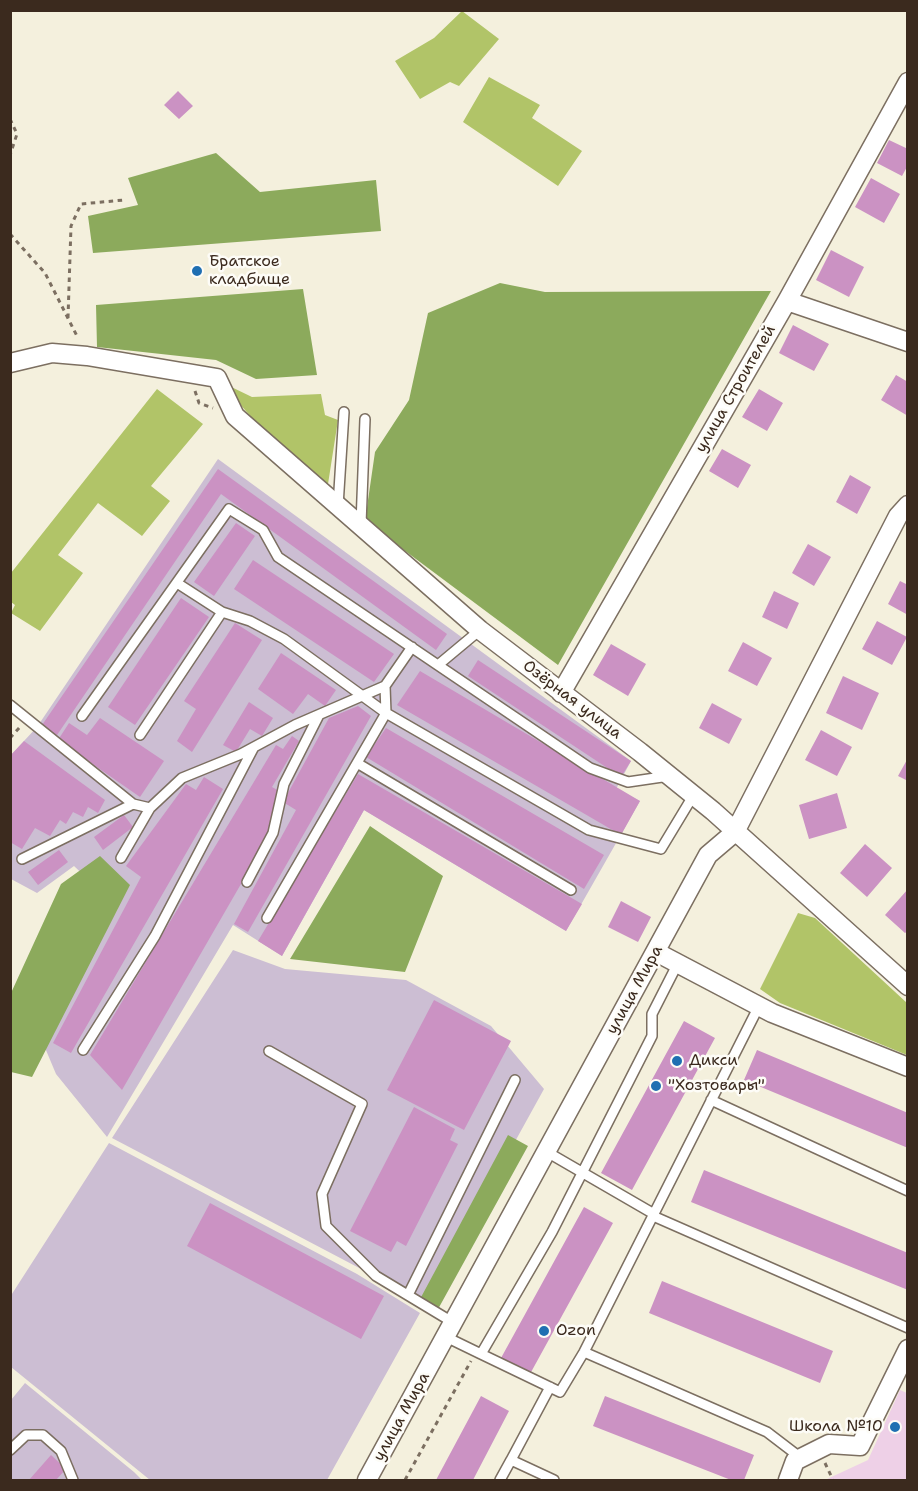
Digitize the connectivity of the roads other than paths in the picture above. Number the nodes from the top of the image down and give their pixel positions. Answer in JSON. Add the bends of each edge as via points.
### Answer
{"nodes":[{"id":1,"x":908,"y":82,"type":"edge"},
{"id":2,"x":787,"y":301,"type":"junction"},
{"id":3,"x":908,"y":342,"type":"edge"},
{"id":4,"x":10,"y":363,"type":"edge"},
{"id":5,"x":344,"y":412,"type":"dead end"},
{"id":6,"x":365,"y":419,"type":"dead end"},
{"id":7,"x":908,"y":505,"type":"edge"},
{"id":8,"x":338,"y":506,"type":"junction"},
{"id":9,"x":361,"y":524,"type":"junction"},
{"id":10,"x":177,"y":583,"type":"junction"},
{"id":11,"x":222,"y":612,"type":"junction"},
{"id":12,"x":480,"y":630,"type":"junction"},
{"id":13,"x":412,"y":647,"type":"junction"},
{"id":14,"x":438,"y":665,"type":"junction"},
{"id":15,"x":385,"y":686,"type":"junction"},
{"id":16,"x":561,"y":693,"type":"junction"},
{"id":17,"x":363,"y":696,"type":"junction"},
{"id":18,"x":10,"y":705,"type":"edge"},
{"id":19,"x":386,"y":713,"type":"junction"},
{"id":20,"x":319,"y":715,"type":"junction"},
{"id":21,"x":82,"y":716,"type":"dead end"},
{"id":22,"x":140,"y":735,"type":"dead end"},
{"id":23,"x":254,"y":747,"type":"junction"},
{"id":24,"x":357,"y":763,"type":"junction"},
{"id":25,"x":669,"y":776,"type":"junction"},
{"id":26,"x":693,"y":796,"type":"junction"},
{"id":27,"x":133,"y":804,"type":"junction"},
{"id":28,"x":150,"y":808,"type":"junction"},
{"id":29,"x":735,"y":832,"type":"junction"},
{"id":30,"x":121,"y":858,"type":"dead end"},
{"id":31,"x":22,"y":859,"type":"dead end"},
{"id":32,"x":247,"y":882,"type":"dead end"},
{"id":33,"x":571,"y":890,"type":"dead end"},
{"id":34,"x":267,"y":918,"type":"dead end"},
{"id":35,"x":656,"y":952,"type":"junction"},
{"id":36,"x":678,"y":963,"type":"junction"},
{"id":37,"x":908,"y":986,"type":"edge"},
{"id":38,"x":759,"y":1006,"type":"junction"},
{"id":39,"x":83,"y":1050,"type":"dead end"},
{"id":40,"x":269,"y":1051,"type":"dead end"},
{"id":41,"x":908,"y":1067,"type":"edge"},
{"id":42,"x":515,"y":1080,"type":"dead end"},
{"id":43,"x":711,"y":1100,"type":"junction"},
{"id":44,"x":547,"y":1152,"type":"junction"},
{"id":45,"x":582,"y":1173,"type":"junction"},
{"id":46,"x":908,"y":1191,"type":"edge"},
{"id":47,"x":653,"y":1215,"type":"junction"},
{"id":48,"x":408,"y":1295,"type":"junction"},
{"id":49,"x":908,"y":1328,"type":"edge"},
{"id":50,"x":450,"y":1330,"type":"junction"},
{"id":51,"x":908,"y":1349,"type":"edge"},
{"id":52,"x":479,"y":1352,"type":"junction"},
{"id":53,"x":584,"y":1352,"type":"junction"},
{"id":54,"x":550,"y":1387,"type":"junction"},
{"id":55,"x":10,"y":1450,"type":"edge"},
{"id":56,"x":801,"y":1458,"type":"junction"},
{"id":57,"x":512,"y":1460,"type":"junction"},
{"id":58,"x":73,"y":1480,"type":"edge"},
{"id":59,"x":367,"y":1480,"type":"edge"},
{"id":60,"x":500,"y":1480,"type":"edge"},
{"id":61,"x":554,"y":1480,"type":"edge"},
{"id":62,"x":788,"y":1480,"type":"edge"}],
"edges":[{"from":1,"to":2,"type":"street","name":"улица Строителей"},
{"from":2,"to":3,"type":"street"},
{"from":2,"to":16,"type":"street","name":"улица Строителей"},
{"from":4,"to":8,"type":"street","name":"Озёрная улица","via":[[52,353],[217,378],[235,416]]},
{"from":5,"to":8,"type":"lane"},
{"from":6,"to":9,"type":"lane"},
{"from":7,"to":29,"type":"street","name":"улица Мира","via":[[898,516]]},
{"from":8,"to":9,"type":"street","name":"Озёрная улица"},
{"from":9,"to":12,"type":"street","name":"Озёрная улица"},
{"from":10,"to":11,"type":"lane"},
{"from":10,"to":13,"type":"lane","via":[[229,509],[263,530],[278,557]]},
{"from":10,"to":21,"type":"lane"},
{"from":11,"to":17,"type":"lane","via":[[284,639]]},
{"from":11,"to":22,"type":"lane"},
{"from":12,"to":14,"type":"lane"},
{"from":12,"to":16,"type":"street","name":"Озёрная улица"},
{"from":13,"to":14,"type":"lane"},
{"from":13,"to":15,"type":"lane"},
{"from":14,"to":25,"type":"lane","via":[[590,768],[628,782]]},
{"from":15,"to":17,"type":"lane"},
{"from":15,"to":19,"type":"lane"},
{"from":16,"to":25,"type":"street","name":"Озёрная улица"},
{"from":17,"to":19,"type":"lane"},
{"from":17,"to":20,"type":"lane"},
{"from":18,"to":27,"type":"lane"},
{"from":19,"to":24,"type":"lane"},
{"from":19,"to":26,"type":"lane","via":[[589,830],[661,849]]},
{"from":20,"to":23,"type":"lane"},
{"from":20,"to":32,"type":"lane","via":[[284,784],[273,833]]},
{"from":23,"to":28,"type":"lane","via":[[182,778]]},
{"from":23,"to":39,"type":"lane","via":[[155,936]]},
{"from":24,"to":33,"type":"lane"},
{"from":24,"to":34,"type":"lane"},
{"from":25,"to":26,"type":"street","name":"Озёрная улица"},
{"from":26,"to":29,"type":"street","name":"Озёрная улица"},
{"from":27,"to":28,"type":"lane"},
{"from":27,"to":31,"type":"lane"},
{"from":28,"to":30,"type":"lane"},
{"from":29,"to":35,"type":"street","name":"улица Мира","via":[[708,855]]},
{"from":29,"to":37,"type":"street","name":"Озёрная улица"},
{"from":35,"to":36,"type":"street"},
{"from":35,"to":44,"type":"street","name":"улица Мира"},
{"from":36,"to":38,"type":"street"},
{"from":36,"to":45,"type":"lane","via":[[652,1014],[652,1036]]},
{"from":38,"to":41,"type":"street"},
{"from":38,"to":43,"type":"lane"},
{"from":40,"to":48,"type":"lane","via":[[362,1104],[322,1194],[326,1226],[376,1276]]},
{"from":42,"to":48,"type":"lane"},
{"from":43,"to":46,"type":"lane"},
{"from":43,"to":47,"type":"lane"},
{"from":44,"to":45,"type":"lane"},
{"from":44,"to":50,"type":"street","name":"улица Мира"},
{"from":45,"to":47,"type":"lane"},
{"from":45,"to":52,"type":"lane","via":[[552,1232]]},
{"from":47,"to":49,"type":"lane"},
{"from":47,"to":53,"type":"lane"},
{"from":48,"to":50,"type":"lane"},
{"from":50,"to":52,"type":"lane"},
{"from":50,"to":59,"type":"street","name":"улица Мира"},
{"from":51,"to":56,"type":"street","via":[[860,1446],[829,1444]]},
{"from":52,"to":54,"type":"lane"},
{"from":53,"to":54,"type":"lane","via":[[560,1392]]},
{"from":53,"to":56,"type":"lane","via":[[767,1432]]},
{"from":54,"to":57,"type":"lane"},
{"from":55,"to":58,"type":"lane","via":[[26,1435],[43,1435],[62,1451]]},
{"from":56,"to":62,"type":"street","via":[[795,1461]]},
{"from":57,"to":60,"type":"lane"},
{"from":57,"to":61,"type":"lane"}]}
